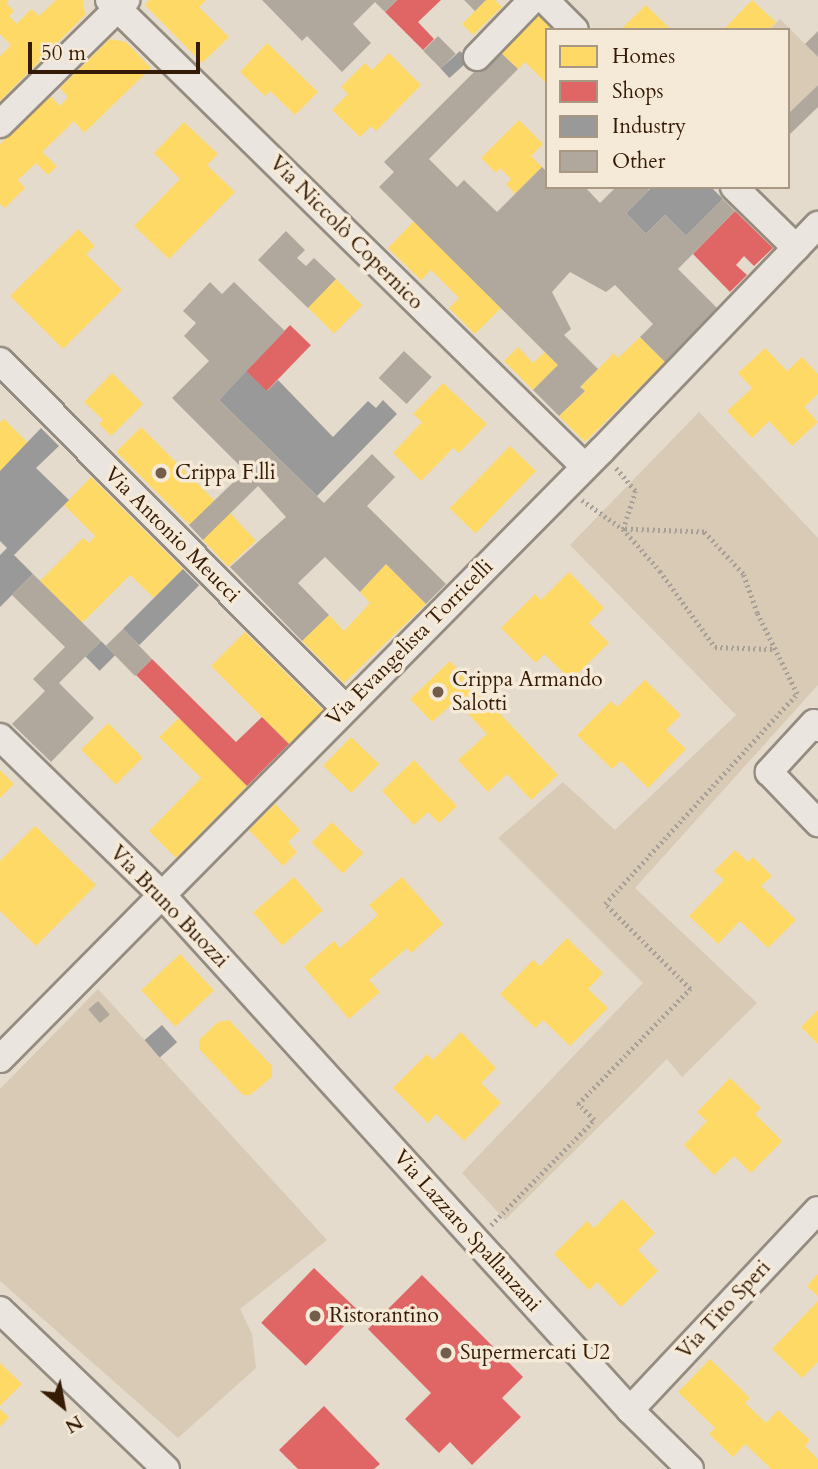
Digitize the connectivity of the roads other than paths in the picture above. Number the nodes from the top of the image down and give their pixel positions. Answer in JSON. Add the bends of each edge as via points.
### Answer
{"nodes":[{"id":1,"x":532,"y":0,"type":"edge"},
{"id":2,"x":545,"y":0,"type":"edge"},
{"id":3,"x":118,"y":3,"type":"edge"},
{"id":4,"x":573,"y":28,"type":"edge"},
{"id":5,"x":477,"y":57,"type":"dead end"},
{"id":6,"x":0,"y":124,"type":"edge"},
{"id":7,"x":736,"y":189,"type":"edge"},
{"id":8,"x":818,"y":225,"type":"edge"},
{"id":9,"x":796,"y":248,"type":"junction"},
{"id":10,"x":0,"y":361,"type":"edge"},
{"id":11,"x":593,"y":458,"type":"junction"},
{"id":12,"x":345,"y":708,"type":"junction"},
{"id":13,"x":818,"y":728,"type":"edge"},
{"id":14,"x":0,"y":737,"type":"edge"},
{"id":15,"x":818,"y":823,"type":"edge"},
{"id":16,"x":162,"y":895,"type":"junction"},
{"id":17,"x":0,"y":1059,"type":"edge"},
{"id":18,"x":332,"y":1083,"type":"joint"},
{"id":19,"x":818,"y":1210,"type":"edge"},
{"id":20,"x":0,"y":1310,"type":"edge"},
{"id":21,"x":630,"y":1410,"type":"junction"},
{"id":22,"x":166,"y":1469,"type":"edge"},
{"id":23,"x":690,"y":1469,"type":"edge"}],
"edges":[{"from":1,"to":5,"type":"street"},
{"from":2,"to":4,"type":"street"},
{"from":3,"to":6,"type":"street"},
{"from":3,"to":11,"type":"street","name":"Via Niccolò Copernico"},
{"from":7,"to":9,"type":"street"},
{"from":8,"to":9,"type":"street","name":"Via Evangelista Torricelli"},
{"from":9,"to":11,"type":"street","name":"Via Evangelista Torricelli"},
{"from":10,"to":12,"type":"street","name":"Via Antonio Meucci"},
{"from":11,"to":12,"type":"street","name":"Via Evangelista Torricelli"},
{"from":12,"to":16,"type":"street","name":"Via Evangelista Torricelli"},
{"from":13,"to":15,"type":"street","via":[[814,723],[769,772]]},
{"from":14,"to":16,"type":"street","name":"Via Bruno Buozzi"},
{"from":16,"to":17,"type":"street","name":"Via Evangelista Torricelli"},
{"from":16,"to":18,"type":"street","name":"Via Bruno Buozzi"},
{"from":18,"to":21,"type":"street","name":"Via Lazzaro Spallanzani"},
{"from":19,"to":21,"type":"street","name":"Via Tito Speri"},
{"from":20,"to":22,"type":"street"},
{"from":21,"to":23,"type":"street","name":"Via Lazzaro Spallanzani"}]}
